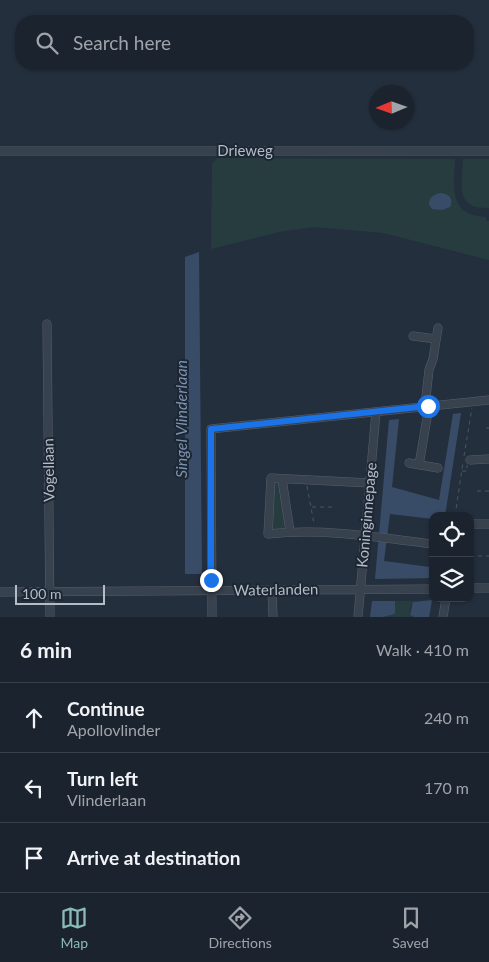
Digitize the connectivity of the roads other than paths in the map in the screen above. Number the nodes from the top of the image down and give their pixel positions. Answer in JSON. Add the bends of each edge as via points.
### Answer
{"nodes":[{"id":1,"x":0,"y":151,"type":"edge"},
{"id":2,"x":489,"y":151,"type":"edge"},
{"id":3,"x":47,"y":324,"type":"dead end"},
{"id":4,"x":438,"y":328,"type":"dead end"},
{"id":5,"x":413,"y":336,"type":"dead end"},
{"id":6,"x":436,"y":339,"type":"junction"},
{"id":7,"x":489,"y":400,"type":"edge"},
{"id":8,"x":427,"y":406,"type":"junction"},
{"id":9,"x":376,"y":412,"type":"junction"},
{"id":10,"x":489,"y":459,"type":"edge"},
{"id":11,"x":470,"y":460,"type":"road end"},
{"id":12,"x":409,"y":463,"type":"dead end"},
{"id":13,"x":419,"y":465,"type":"junction"},
{"id":14,"x":438,"y":468,"type":"dead end"},
{"id":15,"x":282,"y":479,"type":"junction"},
{"id":16,"x":370,"y":483,"type":"junction"},
{"id":17,"x":474,"y":524,"type":"edge"},
{"id":18,"x":489,"y":524,"type":"edge"},
{"id":19,"x":290,"y":531,"type":"junction"},
{"id":20,"x":365,"y":535,"type":"junction"},
{"id":21,"x":429,"y":544,"type":"edge"},
{"id":22,"x":474,"y":588,"type":"edge"},
{"id":23,"x":489,"y":588,"type":"edge"},
{"id":24,"x":360,"y":589,"type":"junction"},
{"id":25,"x":429,"y":589,"type":"edge"},
{"id":26,"x":272,"y":590,"type":"junction"},
{"id":27,"x":211,"y":591,"type":"junction"},
{"id":28,"x":0,"y":592,"type":"edge"},
{"id":29,"x":50,"y":592,"type":"junction"},
{"id":30,"x":445,"y":602,"type":"edge"},
{"id":31,"x":50,"y":617,"type":"edge"},
{"id":32,"x":212,"y":617,"type":"edge"},
{"id":33,"x":273,"y":617,"type":"edge"},
{"id":34,"x":358,"y":617,"type":"edge"},
{"id":35,"x":443,"y":617,"type":"edge"}],
"edges":[{"from":1,"to":2,"type":"street","name":"Drieweg"},
{"from":3,"to":29,"type":"street","name":"Vogellaan"},
{"from":4,"to":6,"type":"street"},
{"from":5,"to":6,"type":"street"},
{"from":6,"to":8,"type":"street","via":[[429,370]]},
{"from":7,"to":8,"type":"street"},
{"from":8,"to":9,"type":"street"},
{"from":8,"to":13,"type":"street"},
{"from":9,"to":16,"type":"street","name":"Koninginnepage"},
{"from":9,"to":27,"type":"street","via":[[211,429]]},
{"from":10,"to":11,"type":"street"},
{"from":12,"to":13,"type":"street"},
{"from":13,"to":14,"type":"street"},
{"from":15,"to":16,"type":"street"},
{"from":15,"to":19,"type":"street"},
{"from":15,"to":19,"type":"street","via":[[271,478],[268,534]]},
{"from":16,"to":20,"type":"street","name":"Koninginnepage"},
{"from":17,"to":18,"type":"street"},
{"from":19,"to":20,"type":"street"},
{"from":20,"to":21,"type":"street"},
{"from":20,"to":24,"type":"street","name":"Koninginnepage"},
{"from":22,"to":23,"type":"street"},
{"from":24,"to":25,"type":"street","name":"Waterlanden"},
{"from":24,"to":26,"type":"street","name":"Waterlanden"},
{"from":24,"to":34,"type":"street","name":"Koninginnepage"},
{"from":26,"to":27,"type":"street","name":"Waterlanden"},
{"from":26,"to":33,"type":"street"},
{"from":27,"to":29,"type":"street","name":"Waterlanden"},
{"from":27,"to":32,"type":"street"},
{"from":28,"to":29,"type":"street","name":"Waterlanden"},
{"from":29,"to":31,"type":"street","name":"Vogellaan"},
{"from":30,"to":35,"type":"street"}]}
